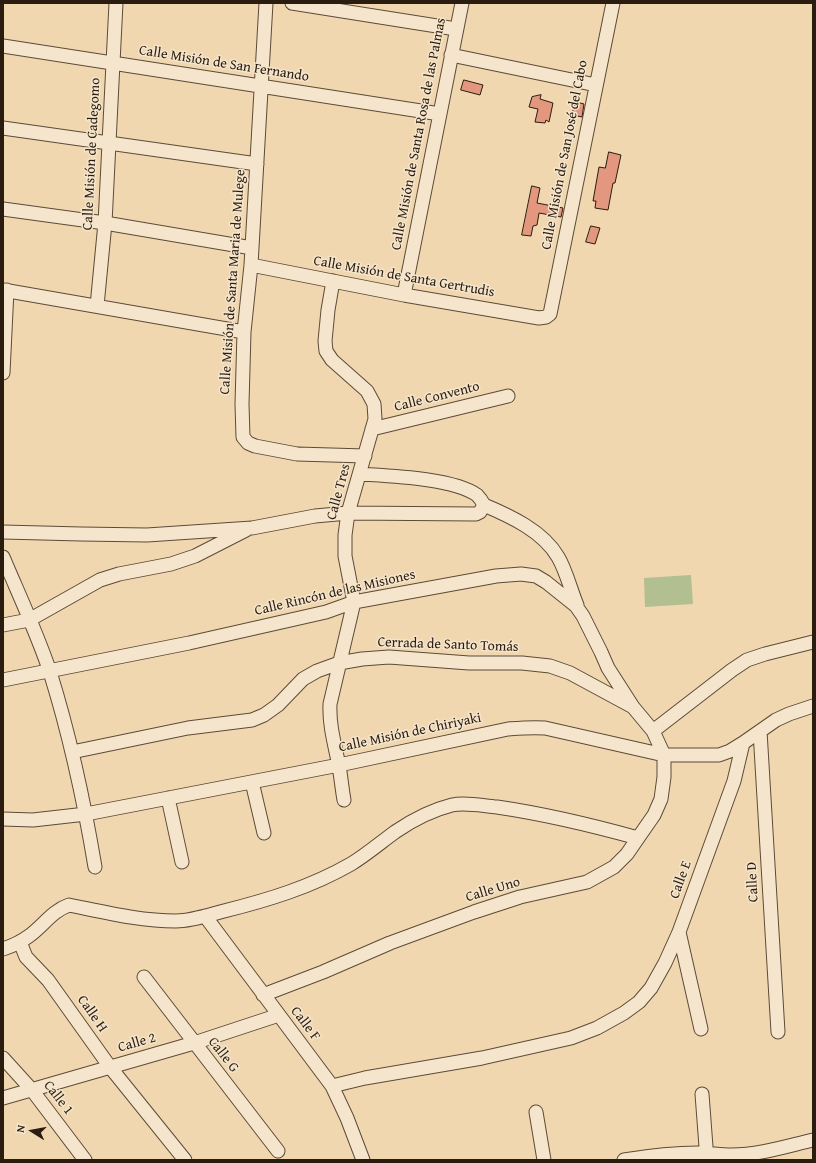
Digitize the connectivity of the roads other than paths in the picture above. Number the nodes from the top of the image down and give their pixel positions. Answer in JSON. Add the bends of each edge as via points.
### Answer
{"nodes":[{"id":1,"x":116,"y":3,"type":"edge"},
{"id":2,"x":266,"y":3,"type":"edge"},
{"id":3,"x":292,"y":3,"type":"edge"},
{"id":4,"x":462,"y":3,"type":"edge"},
{"id":5,"x":613,"y":3,"type":"edge"},
{"id":6,"x":456,"y":29,"type":"junction"},
{"id":7,"x":3,"y":46,"type":"edge"},
{"id":8,"x":451,"y":55,"type":"junction"},
{"id":9,"x":113,"y":63,"type":"junction"},
{"id":10,"x":596,"y":85,"type":"junction"},
{"id":11,"x":261,"y":86,"type":"junction"},
{"id":12,"x":440,"y":114,"type":"junction"},
{"id":13,"x":3,"y":128,"type":"edge"},
{"id":14,"x":109,"y":142,"type":"junction"},
{"id":15,"x":257,"y":164,"type":"junction"},
{"id":16,"x":3,"y":209,"type":"edge"},
{"id":17,"x":105,"y":223,"type":"junction"},
{"id":18,"x":252,"y":248,"type":"junction"},
{"id":19,"x":251,"y":265,"type":"junction"},
{"id":20,"x":333,"y":281,"type":"junction"},
{"id":21,"x":5,"y":290,"type":"edge"},
{"id":22,"x":404,"y":295,"type":"junction"},
{"id":23,"x":97,"y":306,"type":"junction"},
{"id":24,"x":550,"y":314,"type":"joint"},
{"id":25,"x":244,"y":332,"type":"junction"},
{"id":26,"x":3,"y":373,"type":"edge"},
{"id":27,"x":508,"y":396,"type":"dead end"},
{"id":28,"x":372,"y":429,"type":"junction"},
{"id":29,"x":365,"y":456,"type":"junction"},
{"id":30,"x":360,"y":474,"type":"junction"},
{"id":31,"x":484,"y":505,"type":"junction"},
{"id":32,"x":348,"y":513,"type":"junction"},
{"id":33,"x":252,"y":528,"type":"junction"},
{"id":34,"x":3,"y":532,"type":"edge"},
{"id":35,"x":3,"y":557,"type":"edge"},
{"id":36,"x":354,"y":602,"type":"junction"},
{"id":37,"x":578,"y":609,"type":"junction"},
{"id":38,"x":29,"y":620,"type":"junction"},
{"id":39,"x":3,"y":625,"type":"edge"},
{"id":40,"x":813,"y":642,"type":"edge"},
{"id":41,"x":339,"y":663,"type":"junction"},
{"id":42,"x":50,"y":672,"type":"junction"},
{"id":43,"x":3,"y":680,"type":"edge"},
{"id":44,"x":813,"y":706,"type":"edge"},
{"id":45,"x":633,"y":707,"type":"junction"},
{"id":46,"x":653,"y":731,"type":"junction"},
{"id":47,"x":760,"y":731,"type":"junction"},
{"id":48,"x":743,"y":743,"type":"junction"},
{"id":49,"x":72,"y":752,"type":"junction"},
{"id":50,"x":664,"y":755,"type":"junction"},
{"id":51,"x":339,"y":765,"type":"junction"},
{"id":52,"x":252,"y":782,"type":"junction"},
{"id":53,"x":168,"y":798,"type":"junction"},
{"id":54,"x":344,"y":800,"type":"dead end"},
{"id":55,"x":86,"y":814,"type":"junction"},
{"id":56,"x":3,"y":819,"type":"edge"},
{"id":57,"x":264,"y":833,"type":"dead end"},
{"id":58,"x":638,"y":838,"type":"junction"},
{"id":59,"x":182,"y":862,"type":"dead end"},
{"id":60,"x":95,"y":867,"type":"dead end"},
{"id":61,"x":205,"y":916,"type":"junction"},
{"id":62,"x":679,"y":932,"type":"junction"},
{"id":63,"x":20,"y":942,"type":"junction"},
{"id":64,"x":3,"y":949,"type":"edge"},
{"id":65,"x":144,"y":977,"type":"dead end"},
{"id":66,"x":263,"y":995,"type":"junction"},
{"id":67,"x":279,"y":1015,"type":"junction"},
{"id":68,"x":701,"y":1029,"type":"dead end"},
{"id":69,"x":778,"y":1032,"type":"dead end"},
{"id":70,"x":194,"y":1043,"type":"junction"},
{"id":71,"x":3,"y":1058,"type":"edge"},
{"id":72,"x":110,"y":1067,"type":"junction"},
{"id":73,"x":332,"y":1086,"type":"junction"},
{"id":74,"x":32,"y":1090,"type":"junction"},
{"id":75,"x":702,"y":1094,"type":"dead end"},
{"id":76,"x":3,"y":1098,"type":"edge"},
{"id":77,"x":536,"y":1112,"type":"dead end"},
{"id":78,"x":813,"y":1140,"type":"edge"},
{"id":79,"x":278,"y":1151,"type":"dead end"},
{"id":80,"x":707,"y":1157,"type":"edge"},
{"id":81,"x":85,"y":1160,"type":"edge"},
{"id":82,"x":185,"y":1160,"type":"edge"},
{"id":83,"x":363,"y":1160,"type":"edge"},
{"id":84,"x":544,"y":1160,"type":"edge"},
{"id":85,"x":627,"y":1160,"type":"edge"}],
"edges":[{"from":1,"to":9,"type":"street","name":"Calle Misión de Cadegomo"},
{"from":2,"to":11,"type":"street","name":"Calle Misión de Santa Maria de Mulege"},
{"from":3,"to":6,"type":"street"},
{"from":4,"to":6,"type":"street","name":"Calle Misión de Santa Rosa de las Palmas"},
{"from":5,"to":10,"type":"street","name":"Calle Misión de San José del Cabo"},
{"from":6,"to":8,"type":"street","name":"Calle Misión de Santa Rosa de las Palmas"},
{"from":7,"to":9,"type":"street","name":"Calle Misión de San Fernando"},
{"from":8,"to":10,"type":"street"},
{"from":8,"to":12,"type":"street","name":"Calle Misión de Santa Rosa de las Palmas"},
{"from":9,"to":11,"type":"street","name":"Calle Misión de San Fernando"},
{"from":9,"to":14,"type":"street","name":"Calle Misión de Cadegomo"},
{"from":10,"to":24,"type":"street","name":"Calle Misión de San José del Cabo"},
{"from":11,"to":12,"type":"street","name":"Calle Misión de San Fernando"},
{"from":11,"to":15,"type":"street","name":"Calle Misión de Santa Maria de Mulege"},
{"from":12,"to":22,"type":"street","name":"Calle Misión de Santa Rosa de las Palmas"},
{"from":13,"to":14,"type":"street"},
{"from":14,"to":15,"type":"street"},
{"from":14,"to":17,"type":"street","name":"Calle Misión de Cadegomo"},
{"from":15,"to":18,"type":"street","name":"Calle Misión de Santa Maria de Mulege"},
{"from":16,"to":17,"type":"street"},
{"from":17,"to":18,"type":"street"},
{"from":17,"to":23,"type":"street","name":"Calle Misión de Cadegomo"},
{"from":18,"to":19,"type":"street","name":"Calle Misión de Santa Maria de Mulege"},
{"from":19,"to":20,"type":"street","name":"Calle Misión de Santa Gertrudis"},
{"from":19,"to":25,"type":"street","name":"Calle Misión de Santa Maria de Mulege"},
{"from":20,"to":22,"type":"street","name":"Calle Misión de Santa Gertrudis"},
{"from":20,"to":28,"type":"street","name":"Calle Tres","via":[[328,310],[326,351],[332,360],[367,391],[374,404],[375,419]]},
{"from":21,"to":23,"type":"street"},
{"from":21,"to":26,"type":"street"},
{"from":22,"to":24,"type":"street","name":"Calle Misión de Santa Gertrudis","via":[[539,318]]},
{"from":23,"to":25,"type":"street"},
{"from":25,"to":29,"type":"street","name":"Calle Misión de Santa Maria de Mulege","via":[[243,437],[248,443],[297,454]]},
{"from":27,"to":28,"type":"street","name":"Calle Convento"},
{"from":28,"to":29,"type":"street","name":"Calle Tres"},
{"from":29,"to":30,"type":"street","name":"Calle Tres"},
{"from":30,"to":31,"type":"street","via":[[448,484],[476,495]]},
{"from":30,"to":32,"type":"street","name":"Calle Tres"},
{"from":31,"to":32,"type":"street","via":[[476,514]]},
{"from":31,"to":37,"type":"street","via":[[513,517],[548,542],[558,557]]},
{"from":32,"to":33,"type":"street","via":[[315,516]]},
{"from":32,"to":36,"type":"street","name":"Calle Tres","via":[[345,556]]},
{"from":33,"to":34,"type":"street","via":[[146,535]]},
{"from":33,"to":38,"type":"street","via":[[195,556],[100,580]]},
{"from":35,"to":38,"type":"street"},
{"from":36,"to":37,"type":"street","name":"Calle Rincón de las Misiones","via":[[496,576],[521,574],[536,576],[546,582]]},
{"from":36,"to":41,"type":"street","name":"Calle Tres"},
{"from":36,"to":42,"type":"street","name":"Calle Rincón de las Misiones","via":[[326,612]]},
{"from":37,"to":45,"type":"street","name":"Calle Rincón de las Misiones","via":[[608,668]]},
{"from":38,"to":39,"type":"street"},
{"from":38,"to":42,"type":"street"},
{"from":40,"to":46,"type":"street","via":[[747,660]]},
{"from":41,"to":45,"type":"street","name":"Cerrada de Santo Tomás","via":[[389,657],[469,664],[522,663],[550,666],[570,673]]},
{"from":41,"to":49,"type":"street","name":"Cerrada de Santo Tomás","via":[[303,679],[278,705],[252,720],[188,728]]},
{"from":41,"to":51,"type":"street","name":"Calle Tres","via":[[329,718]]},
{"from":42,"to":43,"type":"street","name":"Calle Rincón de las Misiones"},
{"from":42,"to":49,"type":"street"},
{"from":44,"to":47,"type":"street","name":"Calle Misión de Chiriyaki","via":[[776,720]]},
{"from":45,"to":46,"type":"street","name":"Cerrada de Santo Tomás"},
{"from":46,"to":50,"type":"street","name":"Cerrada de Santo Tomás"},
{"from":47,"to":48,"type":"street","name":"Calle Misión de Chiriyaki"},
{"from":47,"to":69,"type":"street","name":"Calle D"},
{"from":48,"to":50,"type":"street","name":"Calle Misión de Chiriyaki","via":[[719,755]]},
{"from":48,"to":62,"type":"street","name":"Calle E","via":[[734,781]]},
{"from":49,"to":55,"type":"street"},
{"from":50,"to":51,"type":"street","name":"Calle Misión de Chiriyaki","via":[[532,727],[508,729]]},
{"from":50,"to":58,"type":"street","name":"Calle Uno","via":[[661,799],[654,815]]},
{"from":51,"to":52,"type":"street","name":"Calle Misión de Chiriyaki"},
{"from":51,"to":54,"type":"street","name":"Calle Tres"},
{"from":52,"to":53,"type":"street","name":"Calle Misión de Chiriyaki"},
{"from":52,"to":57,"type":"street"},
{"from":53,"to":55,"type":"street","name":"Calle Misión de Chiriyaki"},
{"from":53,"to":59,"type":"street"},
{"from":55,"to":56,"type":"street","name":"Calle Misión de Chiriyaki","via":[[33,820]]},
{"from":55,"to":60,"type":"street"},
{"from":58,"to":61,"type":"street","via":[[554,817],[485,806],[452,805],[402,827],[368,854],[327,877],[257,903]]},
{"from":58,"to":66,"type":"street","name":"Calle Uno","via":[[614,867],[587,882],[520,897],[474,912]]},
{"from":61,"to":63,"type":"street","via":[[177,921],[132,917],[69,905],[53,913]]},
{"from":61,"to":66,"type":"street","name":"Calle F"},
{"from":62,"to":68,"type":"street"},
{"from":62,"to":73,"type":"street","name":"Calle E","via":[[651,988],[639,1002],[597,1028],[571,1038],[482,1058]]},
{"from":63,"to":64,"type":"street"},
{"from":63,"to":72,"type":"street","name":"Calle H","via":[[26,957],[48,980]]},
{"from":65,"to":70,"type":"street","name":"Calle G"},
{"from":66,"to":67,"type":"street","name":"Calle F"},
{"from":67,"to":70,"type":"street","name":"Calle 2"},
{"from":67,"to":73,"type":"street","name":"Calle F"},
{"from":70,"to":72,"type":"street","name":"Calle 2"},
{"from":70,"to":79,"type":"street","name":"Calle G"},
{"from":71,"to":74,"type":"street","name":"Calle 1"},
{"from":72,"to":74,"type":"street","name":"Calle 2"},
{"from":72,"to":82,"type":"street","name":"Calle H"},
{"from":73,"to":83,"type":"street","name":"Calle F"},
{"from":74,"to":76,"type":"street","name":"Calle 2"},
{"from":74,"to":81,"type":"street","name":"Calle 1"},
{"from":75,"to":80,"type":"street"},
{"from":77,"to":84,"type":"street"},
{"from":78,"to":80,"type":"street","via":[[756,1153]]},
{"from":80,"to":85,"type":"street","via":[[669,1154]]}]}
